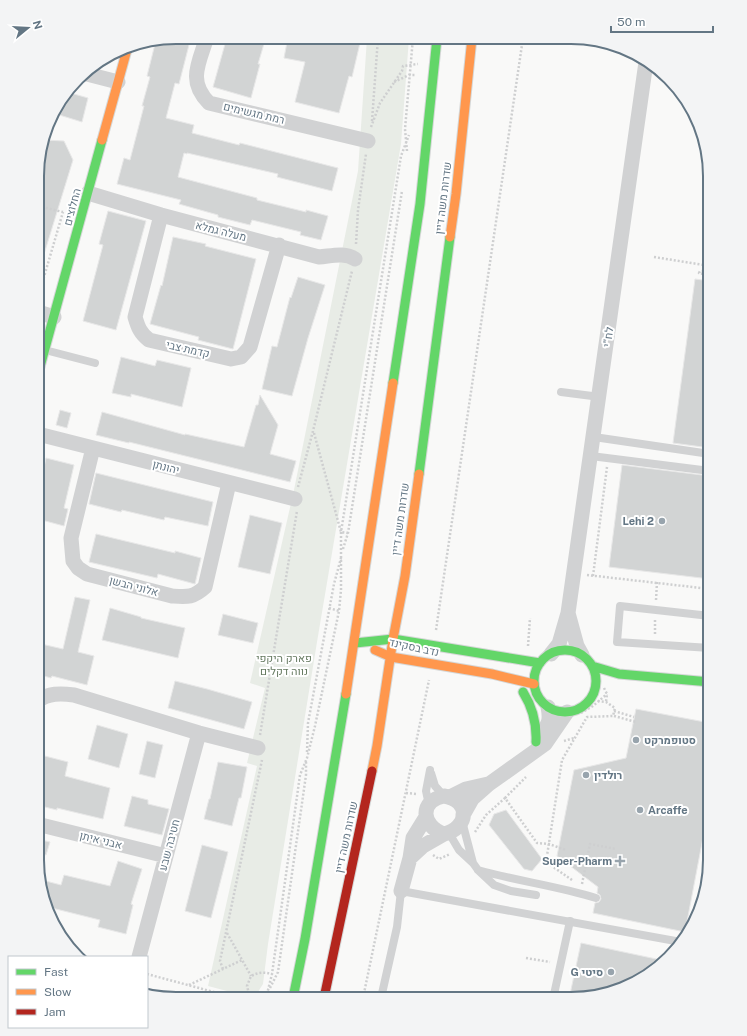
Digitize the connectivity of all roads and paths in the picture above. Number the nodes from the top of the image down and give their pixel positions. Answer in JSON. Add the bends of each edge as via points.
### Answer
{"nodes":[{"id":1,"x":205,"y":44,"type":"edge"},
{"id":2,"x":378,"y":44,"type":"edge"},
{"id":3,"x":412,"y":44,"type":"edge"},
{"id":4,"x":435,"y":44,"type":"edge"},
{"id":5,"x":471,"y":44,"type":"edge"},
{"id":6,"x":522,"y":44,"type":"edge"},
{"id":7,"x":126,"y":54,"type":"edge"},
{"id":8,"x":419,"y":57,"type":"dead end"},
{"id":9,"x":645,"y":67,"type":"edge"},
{"id":10,"x":92,"y":75,"type":"edge"},
{"id":11,"x":409,"y":75,"type":"junction"},
{"id":12,"x":118,"y":82,"type":"junction"},
{"id":13,"x":393,"y":82,"type":"dead end"},
{"id":14,"x":416,"y":82,"type":"dead end"},
{"id":15,"x":372,"y":124,"type":"dead end"},
{"id":16,"x":412,"y":129,"type":"dead end"},
{"id":17,"x":368,"y":140,"type":"dead end"},
{"id":18,"x":406,"y":141,"type":"junction"},
{"id":19,"x":407,"y":153,"type":"dead end"},
{"id":20,"x":402,"y":190,"type":"dead end"},
{"id":21,"x":88,"y":193,"type":"junction"},
{"id":22,"x":44,"y":207,"type":"edge"},
{"id":23,"x":63,"y":212,"type":"junction"},
{"id":24,"x":160,"y":215,"type":"junction"},
{"id":25,"x":81,"y":218,"type":"junction"},
{"id":26,"x":279,"y":245,"type":"junction"},
{"id":27,"x":352,"y":257,"type":"dead end"},
{"id":28,"x":654,"y":257,"type":"dead end"},
{"id":29,"x":703,"y":265,"type":"edge"},
{"id":30,"x":44,"y":277,"type":"edge"},
{"id":31,"x":44,"y":314,"type":"edge"},
{"id":32,"x":54,"y":316,"type":"junction"},
{"id":33,"x":44,"y":350,"type":"joint"},
{"id":34,"x":95,"y":362,"type":"dead end"},
{"id":35,"x":561,"y":392,"type":"dead end"},
{"id":36,"x":600,"y":397,"type":"junction"},
{"id":37,"x":313,"y":431,"type":"dead end"},
{"id":38,"x":44,"y":436,"type":"edge"},
{"id":39,"x":594,"y":437,"type":"junction"},
{"id":40,"x":93,"y":448,"type":"junction"},
{"id":41,"x":703,"y":453,"type":"edge"},
{"id":42,"x":591,"y":456,"type":"junction"},
{"id":43,"x":608,"y":458,"type":"junction"},
{"id":44,"x":703,"y":470,"type":"edge"},
{"id":45,"x":229,"y":483,"type":"junction"},
{"id":46,"x":293,"y":499,"type":"dead end"},
{"id":47,"x":341,"y":532,"type":"junction"},
{"id":48,"x":348,"y":533,"type":"junction"},
{"id":49,"x":342,"y":553,"type":"junction"},
{"id":50,"x":574,"y":574,"type":"junction"},
{"id":51,"x":593,"y":576,"type":"junction"},
{"id":52,"x":657,"y":582,"type":"junction"},
{"id":53,"x":703,"y":588,"type":"edge"},
{"id":54,"x":656,"y":610,"type":"junction"},
{"id":55,"x":568,"y":613,"type":"junction"},
{"id":56,"x":703,"y":615,"type":"edge"},
{"id":57,"x":530,"y":618,"type":"dead end"},
{"id":58,"x":436,"y":631,"type":"dead end"},
{"id":59,"x":393,"y":640,"type":"junction"},
{"id":60,"x":355,"y":643,"type":"junction"},
{"id":61,"x":654,"y":646,"type":"junction"},
{"id":62,"x":703,"y":648,"type":"edge"},
{"id":63,"x":528,"y":649,"type":"dead end"},
{"id":64,"x":551,"y":654,"type":"junction"},
{"id":65,"x":582,"y":655,"type":"junction"},
{"id":66,"x":391,"y":657,"type":"junction"},
{"id":67,"x":540,"y":663,"type":"junction"},
{"id":68,"x":432,"y":664,"type":"junction"},
{"id":69,"x":592,"y":666,"type":"junction"},
{"id":70,"x":498,"y":675,"type":"junction"},
{"id":71,"x":703,"y":681,"type":"edge"},
{"id":72,"x":534,"y":684,"type":"junction"},
{"id":73,"x":604,"y":688,"type":"dead end"},
{"id":74,"x":593,"y":693,"type":"junction"},
{"id":75,"x":44,"y":697,"type":"edge"},
{"id":76,"x":598,"y":701,"type":"junction"},
{"id":77,"x":606,"y":702,"type":"junction"},
{"id":78,"x":548,"y":707,"type":"junction"},
{"id":79,"x":614,"y":711,"type":"junction"},
{"id":80,"x":613,"y":716,"type":"junction"},
{"id":81,"x":564,"y":717,"type":"junction"},
{"id":82,"x":634,"y":717,"type":"dead end"},
{"id":83,"x":636,"y":722,"type":"dead end"},
{"id":84,"x":198,"y":733,"type":"junction"},
{"id":85,"x":536,"y":742,"type":"junction"},
{"id":86,"x":254,"y":747,"type":"dead end"},
{"id":87,"x":306,"y":758,"type":"junction"},
{"id":88,"x":517,"y":763,"type":"junction"},
{"id":89,"x":489,"y":784,"type":"junction"},
{"id":90,"x":447,"y":796,"type":"junction"},
{"id":91,"x":428,"y":811,"type":"junction"},
{"id":92,"x":463,"y":818,"type":"junction"},
{"id":93,"x":44,"y":826,"type":"edge"},
{"id":94,"x":446,"y":834,"type":"junction"},
{"id":95,"x":469,"y":843,"type":"junction"},
{"id":96,"x":548,"y":844,"type":"junction"},
{"id":97,"x":616,"y":849,"type":"dead end"},
{"id":98,"x":566,"y":850,"type":"dead end"},
{"id":99,"x":166,"y":856,"type":"junction"},
{"id":100,"x":410,"y":858,"type":"junction"},
{"id":101,"x":473,"y":863,"type":"junction"},
{"id":102,"x":478,"y":870,"type":"junction"},
{"id":103,"x":401,"y":892,"type":"junction"},
{"id":104,"x":536,"y":895,"type":"dead end"},
{"id":105,"x":596,"y":898,"type":"dead end"},
{"id":106,"x":570,"y":921,"type":"junction"},
{"id":107,"x":227,"y":933,"type":"dead end"},
{"id":108,"x":305,"y":939,"type":"junction"},
{"id":109,"x":675,"y":941,"type":"edge"},
{"id":110,"x":140,"y":950,"type":"edge"},
{"id":111,"x":526,"y":958,"type":"dead end"},
{"id":112,"x":242,"y":960,"type":"junction"},
{"id":113,"x":552,"y":963,"type":"dead end"},
{"id":114,"x":148,"y":974,"type":"edge"},
{"id":115,"x":272,"y":974,"type":"junction"},
{"id":116,"x":251,"y":976,"type":"junction"},
{"id":117,"x":189,"y":985,"type":"junction"},
{"id":118,"x":286,"y":990,"type":"dead end"},
{"id":119,"x":214,"y":992,"type":"edge"},
{"id":120,"x":249,"y":992,"type":"edge"},
{"id":121,"x":268,"y":992,"type":"edge"},
{"id":122,"x":268,"y":992,"type":"edge"},
{"id":123,"x":294,"y":992,"type":"edge"},
{"id":124,"x":325,"y":992,"type":"edge"},
{"id":125,"x":365,"y":992,"type":"edge"},
{"id":126,"x":382,"y":992,"type":"edge"},
{"id":127,"x":555,"y":992,"type":"edge"}],
"edges":[{"from":1,"to":17,"type":"street","name":"רמת מגשימים","via":[[197,73],[197,85],[201,95],[209,103]]},
{"from":2,"to":15,"type":"path"},
{"from":3,"to":11,"type":"path"},
{"from":4,"to":60,"type":"main road","name":"שדרות משה דיין","via":[[420,204]]},
{"from":5,"to":59,"type":"main road","name":"שדרות משה דיין","via":[[455,202],[405,576]]},
{"from":6,"to":58,"type":"path"},
{"from":7,"to":12,"type":"main road","name":"החלוצים"},
{"from":8,"to":14,"type":"path"},
{"from":9,"to":36,"type":"street","name":"לח\"י"},
{"from":10,"to":12,"type":"street"},
{"from":11,"to":13,"type":"path"},
{"from":11,"to":18,"type":"path"},
{"from":12,"to":21,"type":"main road","name":"החלוצים"},
{"from":16,"to":18,"type":"path"},
{"from":18,"to":19,"type":"path"},
{"from":18,"to":47,"type":"path","via":[[399,164]]},
{"from":20,"to":48,"type":"path"},
{"from":21,"to":24,"type":"street","name":"מעלה גמלא"},
{"from":21,"to":25,"type":"main road","name":"החלוצים"},
{"from":22,"to":23,"type":"path"},
{"from":23,"to":25,"type":"path"},
{"from":23,"to":30,"type":"path"},
{"from":24,"to":26,"type":"street","name":"מעלה גמלא"},
{"from":24,"to":26,"type":"street","name":"קדמת צבי","via":[[135,317],[141,334],[149,340],[231,359],[241,357],[250,347]]},
{"from":25,"to":32,"type":"main road","name":"החלוצים"},
{"from":26,"to":27,"type":"street","name":"מעלה גמלא","via":[[319,257]]},
{"from":28,"to":29,"type":"path"},
{"from":31,"to":32,"type":"street"},
{"from":32,"to":33,"type":"main road","name":"החלוצים"},
{"from":33,"to":34,"type":"lane"},
{"from":35,"to":36,"type":"lane"},
{"from":36,"to":39,"type":"street","name":"לח\"י"},
{"from":37,"to":47,"type":"path"},
{"from":38,"to":40,"type":"street","name":"יהונתן"},
{"from":39,"to":41,"type":"lane"},
{"from":39,"to":42,"type":"street","name":"לח\"י"},
{"from":40,"to":45,"type":"street","name":"יהונתן"},
{"from":40,"to":45,"type":"street","name":"אלוני הבשן","via":[[71,538],[73,561],[86,574],[172,596],[196,595],[204,587]]},
{"from":42,"to":43,"type":"lane"},
{"from":42,"to":50,"type":"street","name":"לח\"י"},
{"from":43,"to":44,"type":"lane"},
{"from":43,"to":51,"type":"path"},
{"from":45,"to":46,"type":"street","name":"יהונתן"},
{"from":47,"to":48,"type":"path"},
{"from":47,"to":49,"type":"path"},
{"from":48,"to":49,"type":"path"},
{"from":49,"to":87,"type":"path","via":[[308,723]]},
{"from":49,"to":87,"type":"path","via":[[339,611]]},
{"from":50,"to":51,"type":"path"},
{"from":50,"to":55,"type":"street","name":"לח\"י"},
{"from":51,"to":52,"type":"path"},
{"from":52,"to":53,"type":"path"},
{"from":52,"to":54,"type":"path"},
{"from":54,"to":56,"type":"lane"},
{"from":54,"to":61,"type":"path"},
{"from":54,"to":61,"type":"lane","via":[[620,606],[617,642]]},
{"from":55,"to":64,"type":"street","name":"לח\"י","via":[[559,644]]},
{"from":55,"to":65,"type":"street","name":"לח\"י"},
{"from":57,"to":63,"type":"path"},
{"from":59,"to":60,"type":"main road","name":"נדב בסקינד"},
{"from":59,"to":66,"type":"main road","name":"שדרות משה דיין"},
{"from":59,"to":67,"type":"main road","name":"נדב בסקינד"},
{"from":60,"to":66,"type":"main road","name":"נדב בסקינד"},
{"from":60,"to":108,"type":"main road","name":"שדרות משה דיין"},
{"from":61,"to":62,"type":"lane"},
{"from":64,"to":65,"type":"main road","via":[[566,650]]},
{"from":64,"to":67,"type":"main road"},
{"from":65,"to":69,"type":"main road"},
{"from":66,"to":68,"type":"main road","name":"נדב בסקינד"},
{"from":66,"to":124,"type":"main road","name":"שדרות משה דיין","via":[[377,746]]},
{"from":67,"to":72,"type":"main road","via":[[535,672]]},
{"from":68,"to":70,"type":"main road","name":"נדב בסקינד"},
{"from":68,"to":125,"type":"path"},
{"from":69,"to":71,"type":"main road","via":[[619,674]]},
{"from":69,"to":74,"type":"main road","via":[[596,676]]},
{"from":70,"to":72,"type":"main road","name":"נדב בסקינד"},
{"from":70,"to":85,"type":"main road","via":[[519,686],[531,704],[536,717]]},
{"from":72,"to":78,"type":"main road","via":[[536,692]]},
{"from":73,"to":74,"type":"main road"},
{"from":74,"to":81,"type":"main road","via":[[585,705]]},
{"from":75,"to":84,"type":"street","via":[[48,694],[74,695]]},
{"from":76,"to":77,"type":"path"},
{"from":76,"to":77,"type":"path","via":[[607,694]]},
{"from":76,"to":81,"type":"path","via":[[567,723]]},
{"from":77,"to":79,"type":"path","via":[[615,708]]},
{"from":78,"to":81,"type":"main road"},
{"from":78,"to":85,"type":"street","via":[[550,718]]},
{"from":79,"to":80,"type":"path"},
{"from":79,"to":82,"type":"path"},
{"from":80,"to":83,"type":"path"},
{"from":80,"to":96,"type":"path","via":[[587,716],[562,760]]},
{"from":81,"to":88,"type":"street","via":[[545,744]]},
{"from":84,"to":86,"type":"street"},
{"from":84,"to":99,"type":"street","name":"חטיבה שבע"},
{"from":85,"to":88,"type":"street"},
{"from":87,"to":115,"type":"path","via":[[300,775]]},
{"from":87,"to":121,"type":"path","via":[[306,775],[278,972]]},
{"from":88,"to":89,"type":"street"},
{"from":89,"to":90,"type":"street"},
{"from":89,"to":92,"type":"street","via":[[472,799]]},
{"from":90,"to":91,"type":"street","via":[[433,800]]},
{"from":90,"to":91,"type":"lane","via":[[435,786],[430,770],[426,791]]},
{"from":90,"to":92,"type":"street","via":[[460,804]]},
{"from":91,"to":94,"type":"street","via":[[428,823],[432,828]]},
{"from":91,"to":100,"type":"street","via":[[414,838]]},
{"from":92,"to":94,"type":"street","via":[[459,827]]},
{"from":92,"to":95,"type":"lane"},
{"from":93,"to":99,"type":"street","name":"אבני איתן"},
{"from":94,"to":100,"type":"street","via":[[423,846]]},
{"from":94,"to":101,"type":"lane"},
{"from":95,"to":96,"type":"path","via":[[486,815],[505,798],[537,843]]},
{"from":95,"to":101,"type":"lane"},
{"from":96,"to":97,"type":"path","via":[[546,862],[581,886],[590,844]]},
{"from":96,"to":98,"type":"path"},
{"from":99,"to":110,"type":"street","name":"חטיבה שבע"},
{"from":100,"to":103,"type":"street"},
{"from":101,"to":102,"type":"lane"},
{"from":102,"to":104,"type":"lane","via":[[494,885]]},
{"from":102,"to":105,"type":"lane"},
{"from":103,"to":106,"type":"lane"},
{"from":103,"to":126,"type":"lane","via":[[397,927]]},
{"from":106,"to":109,"type":"lane"},
{"from":106,"to":127,"type":"lane","bridge":true},
{"from":107,"to":112,"type":"path"},
{"from":108,"to":118,"type":"main road"},
{"from":108,"to":123,"type":"main road","name":"שדרות משה דיין"},
{"from":111,"to":113,"type":"path"},
{"from":112,"to":116,"type":"path"},
{"from":112,"to":117,"type":"path"},
{"from":114,"to":117,"type":"path"},
{"from":115,"to":116,"type":"path","via":[[264,972]]},
{"from":115,"to":122,"type":"path"},
{"from":116,"to":120,"type":"path"},
{"from":117,"to":119,"type":"path"}]}
